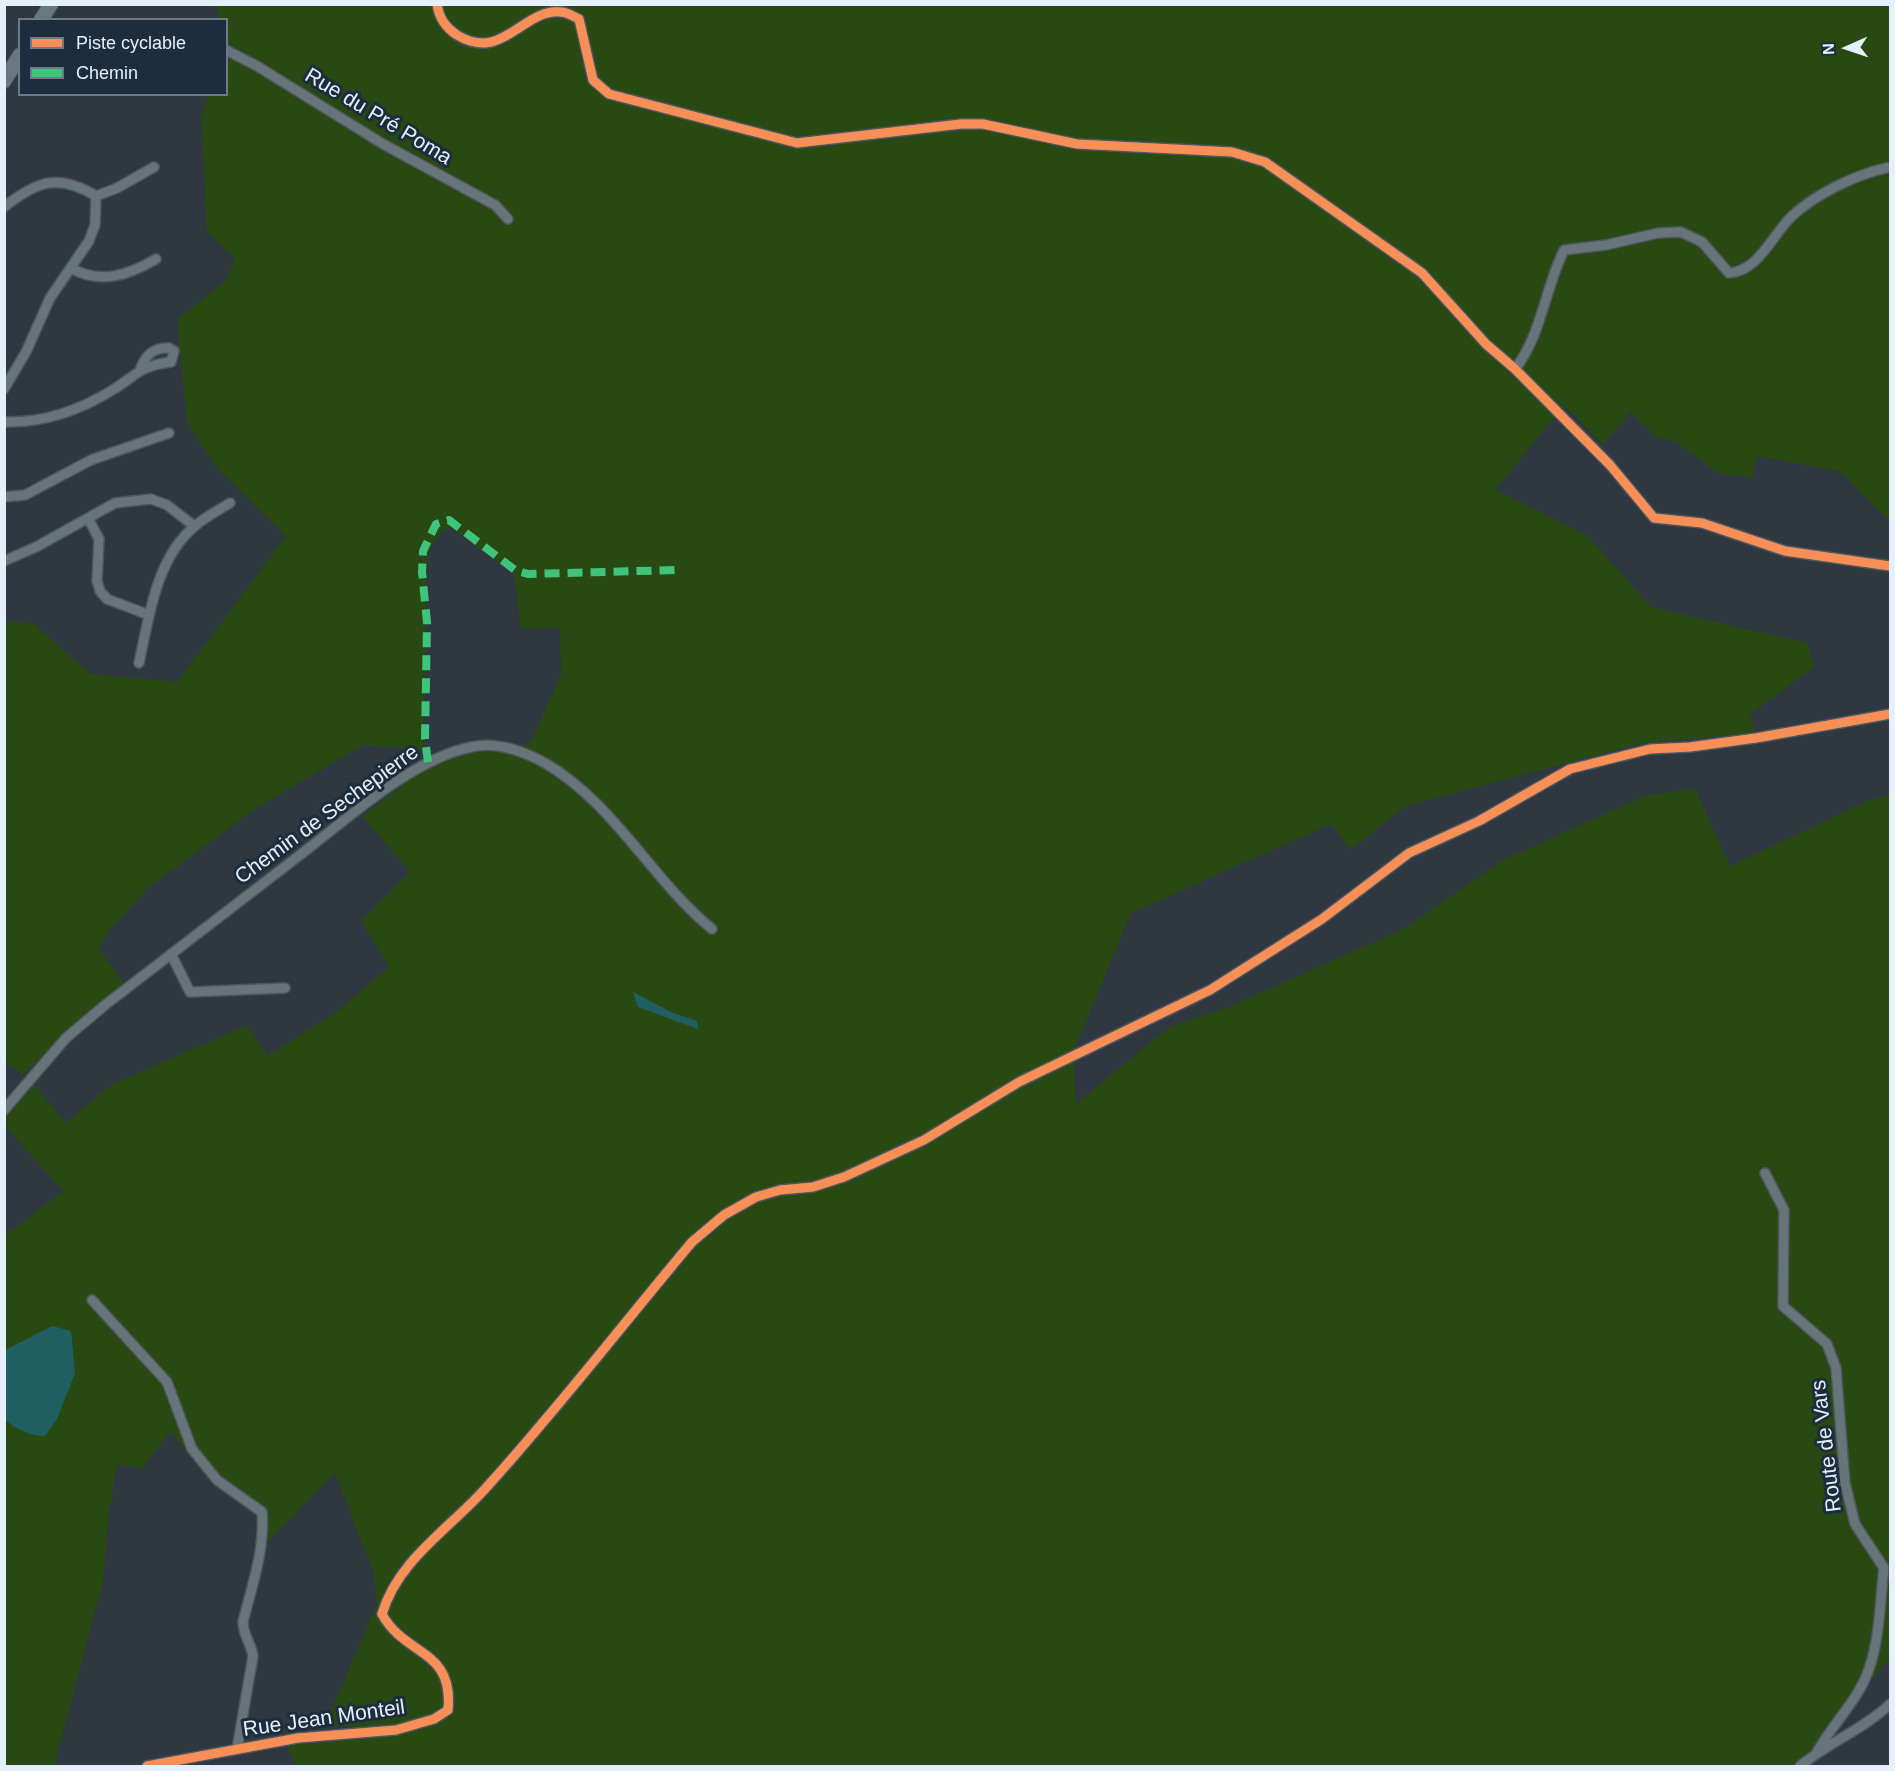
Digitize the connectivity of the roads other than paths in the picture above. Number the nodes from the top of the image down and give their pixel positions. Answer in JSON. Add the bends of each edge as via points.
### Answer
{"nodes":[{"id":1,"x":51,"y":4,"type":"edge"},
{"id":2,"x":437,"y":4,"type":"edge"},
{"id":3,"x":42,"y":18,"type":"edge"},
{"id":4,"x":228,"y":51,"type":"edge"},
{"id":5,"x":18,"y":60,"type":"edge"},
{"id":6,"x":4,"y":81,"type":"edge"},
{"id":7,"x":154,"y":167,"type":"dead end"},
{"id":8,"x":1890,"y":167,"type":"edge"},
{"id":9,"x":96,"y":196,"type":"junction"},
{"id":10,"x":4,"y":207,"type":"edge"},
{"id":11,"x":508,"y":219,"type":"dead end"},
{"id":12,"x":156,"y":259,"type":"dead end"},
{"id":13,"x":71,"y":268,"type":"junction"},
{"id":14,"x":141,"y":368,"type":"dead end"},
{"id":15,"x":1515,"y":369,"type":"junction"},
{"id":16,"x":4,"y":389,"type":"edge"},
{"id":17,"x":4,"y":422,"type":"edge"},
{"id":18,"x":169,"y":433,"type":"dead end"},
{"id":19,"x":4,"y":496,"type":"edge"},
{"id":20,"x":230,"y":503,"type":"dead end"},
{"id":21,"x":88,"y":518,"type":"junction"},
{"id":22,"x":194,"y":526,"type":"junction"},
{"id":23,"x":4,"y":561,"type":"edge"},
{"id":24,"x":1890,"y":566,"type":"edge"},
{"id":25,"x":150,"y":615,"type":"junction"},
{"id":26,"x":139,"y":663,"type":"dead end"},
{"id":27,"x":1890,"y":714,"type":"edge"},
{"id":28,"x":712,"y":929,"type":"dead end"},
{"id":29,"x":171,"y":954,"type":"junction"},
{"id":30,"x":285,"y":988,"type":"dead end"},
{"id":31,"x":4,"y":1110,"type":"edge"},
{"id":32,"x":1765,"y":1173,"type":"dead end"},
{"id":33,"x":92,"y":1300,"type":"dead end"},
{"id":34,"x":1890,"y":1704,"type":"edge"},
{"id":35,"x":237,"y":1749,"type":"junction"},
{"id":36,"x":1817,"y":1752,"type":"junction"},
{"id":37,"x":147,"y":1767,"type":"edge"},
{"id":38,"x":1800,"y":1767,"type":"edge"}],
"edges":[{"from":1,"to":3,"type":"street"},
{"from":2,"to":15,"type":"street","via":[[447,28],[468,42],[496,42],[544,15],[561,12],[579,19],[593,80],[609,94],[797,143],[983,124],[1077,144],[1232,152],[1265,162],[1422,273],[1486,344]]},
{"from":4,"to":11,"type":"street","name":"Rue du Pré Poma","via":[[383,144],[495,205]]},
{"from":5,"to":6,"type":"street"},
{"from":7,"to":9,"type":"street"},
{"from":8,"to":15,"type":"street","via":[[1871,171],[1826,193],[1792,216],[1742,272],[1729,273],[1702,242],[1681,232],[1564,250],[1552,273],[1537,327]]},
{"from":9,"to":10,"type":"street","via":[[53,182],[24,191]]},
{"from":9,"to":13,"type":"street","via":[[95,225]]},
{"from":12,"to":13,"type":"street","via":[[120,277],[97,277]]},
{"from":13,"to":16,"type":"street","via":[[44,308],[26,352]]},
{"from":14,"to":17,"type":"street","via":[[115,389],[83,406],[54,417]]},
{"from":15,"to":24,"type":"street","via":[[1610,465],[1654,518],[1702,524],[1785,551]]},
{"from":18,"to":19,"type":"street","via":[[92,460],[25,495]]},
{"from":20,"to":22,"type":"street"},
{"from":21,"to":22,"type":"street","via":[[115,503],[151,499]]},
{"from":21,"to":23,"type":"street"},
{"from":21,"to":25,"type":"street","via":[[99,538],[100,591],[107,598]]},
{"from":22,"to":25,"type":"street","via":[[180,541],[161,575]]},
{"from":25,"to":26,"type":"street"},
{"from":27,"to":35,"type":"street","name":"Rue Jean Monteil","via":[[1756,738],[1650,749],[1570,769],[1479,821],[1408,853],[1322,919],[1210,990],[1019,1082],[924,1140],[844,1177],[756,1197],[724,1215],[692,1242],[484,1491],[441,1530],[387,1597],[382,1614],[389,1626],[442,1668],[448,1683],[448,1710],[434,1719],[396,1730],[298,1738]]},
{"from":28,"to":29,"type":"street","name":"Chemin de Sechepierre","via":[[690,911],[587,792],[522,752],[501,746],[474,746],[428,762]]},
{"from":29,"to":30,"type":"street","via":[[190,992]]},
{"from":29,"to":31,"type":"street","name":"Chemin de Sechepierre","via":[[66,1038]]},
{"from":32,"to":36,"type":"street","name":"Route de Vars","via":[[1784,1210],[1783,1306],[1827,1344],[1836,1368],[1845,1483],[1855,1524],[1884,1568],[1869,1669],[1850,1707]]},
{"from":33,"to":35,"type":"street","via":[[167,1382],[192,1449],[217,1480],[262,1512],[260,1559],[243,1622],[253,1656]]},
{"from":34,"to":36,"type":"street","via":[[1878,1716]]},
{"from":35,"to":37,"type":"street","name":"Rue Jean Monteil"},
{"from":36,"to":38,"type":"street"}]}
